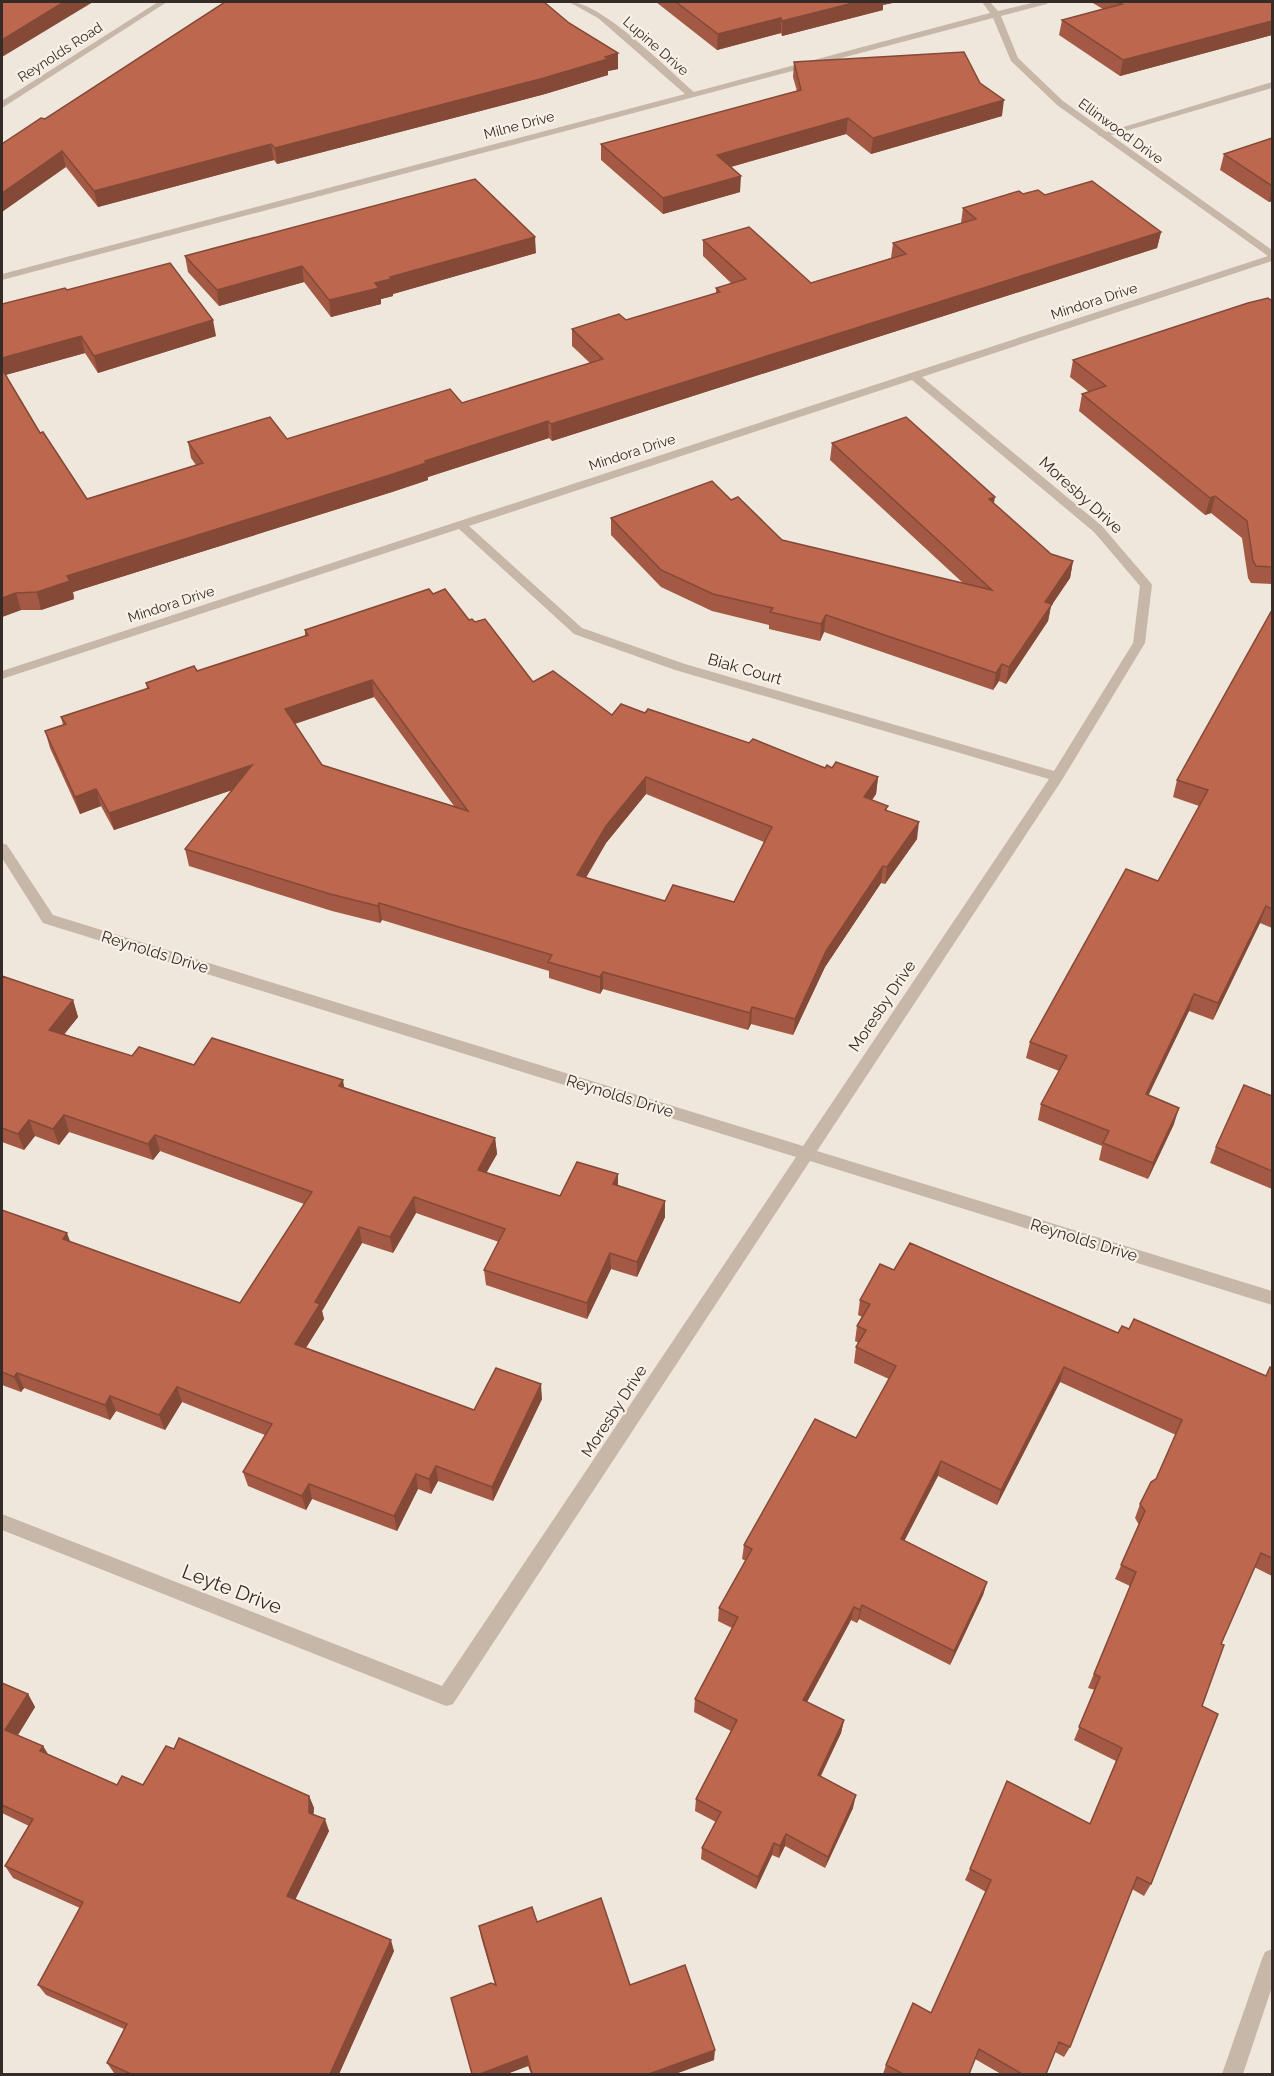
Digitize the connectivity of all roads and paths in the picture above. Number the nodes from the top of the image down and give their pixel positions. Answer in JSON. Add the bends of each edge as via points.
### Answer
{"nodes":[{"id":1,"x":163,"y":2,"type":"edge"},
{"id":2,"x":573,"y":2,"type":"edge"},
{"id":3,"x":986,"y":2,"type":"edge"},
{"id":4,"x":1044,"y":2,"type":"edge"},
{"id":5,"x":996,"y":15,"type":"junction"},
{"id":6,"x":1272,"y":85,"type":"edge"},
{"id":7,"x":691,"y":94,"type":"junction"},
{"id":8,"x":2,"y":105,"type":"edge"},
{"id":9,"x":1102,"y":135,"type":"junction"},
{"id":10,"x":1272,"y":256,"type":"edge"},
{"id":11,"x":2,"y":277,"type":"edge"},
{"id":12,"x":914,"y":376,"type":"junction"},
{"id":13,"x":460,"y":524,"type":"junction"},
{"id":14,"x":2,"y":675,"type":"edge"},
{"id":15,"x":1057,"y":777,"type":"junction"},
{"id":16,"x":2,"y":848,"type":"edge"},
{"id":17,"x":806,"y":1154,"type":"junction"},
{"id":18,"x":1272,"y":1298,"type":"edge"},
{"id":19,"x":2,"y":1522,"type":"edge"},
{"id":20,"x":446,"y":1697,"type":"joint"},
{"id":21,"x":1272,"y":1959,"type":"edge"},
{"id":22,"x":1232,"y":2074,"type":"edge"}],
"edges":[{"from":1,"to":8,"type":"street","name":"Reynolds Road"},
{"from":2,"to":7,"type":"street","name":"Lupine Drive","via":[[601,16]]},
{"from":3,"to":5,"type":"street","name":"Ellinwood Drive"},
{"from":4,"to":5,"type":"street","name":"Milne Drive"},
{"from":5,"to":7,"type":"street","name":"Milne Drive"},
{"from":5,"to":9,"type":"street","name":"Ellinwood Drive","via":[[1014,59],[1060,103]]},
{"from":6,"to":9,"type":"street"},
{"from":7,"to":11,"type":"street","name":"Milne Drive"},
{"from":9,"to":10,"type":"street","name":"Ellinwood Drive"},
{"from":10,"to":12,"type":"street","name":"Mindora Drive"},
{"from":12,"to":13,"type":"street","name":"Mindora Drive"},
{"from":12,"to":15,"type":"street","name":"Moresby Drive","via":[[1098,529],[1146,585],[1139,643]]},
{"from":13,"to":14,"type":"street","name":"Mindora Drive"},
{"from":13,"to":15,"type":"street","name":"Biak Court","via":[[578,631],[680,668]]},
{"from":15,"to":17,"type":"street","name":"Moresby Drive"},
{"from":16,"to":17,"type":"street","name":"Reynolds Drive","via":[[48,919]]},
{"from":17,"to":18,"type":"street","name":"Reynolds Drive"},
{"from":17,"to":20,"type":"street","name":"Moresby Drive"},
{"from":19,"to":20,"type":"street","name":"Leyte Drive"},
{"from":21,"to":22,"type":"street"}]}
